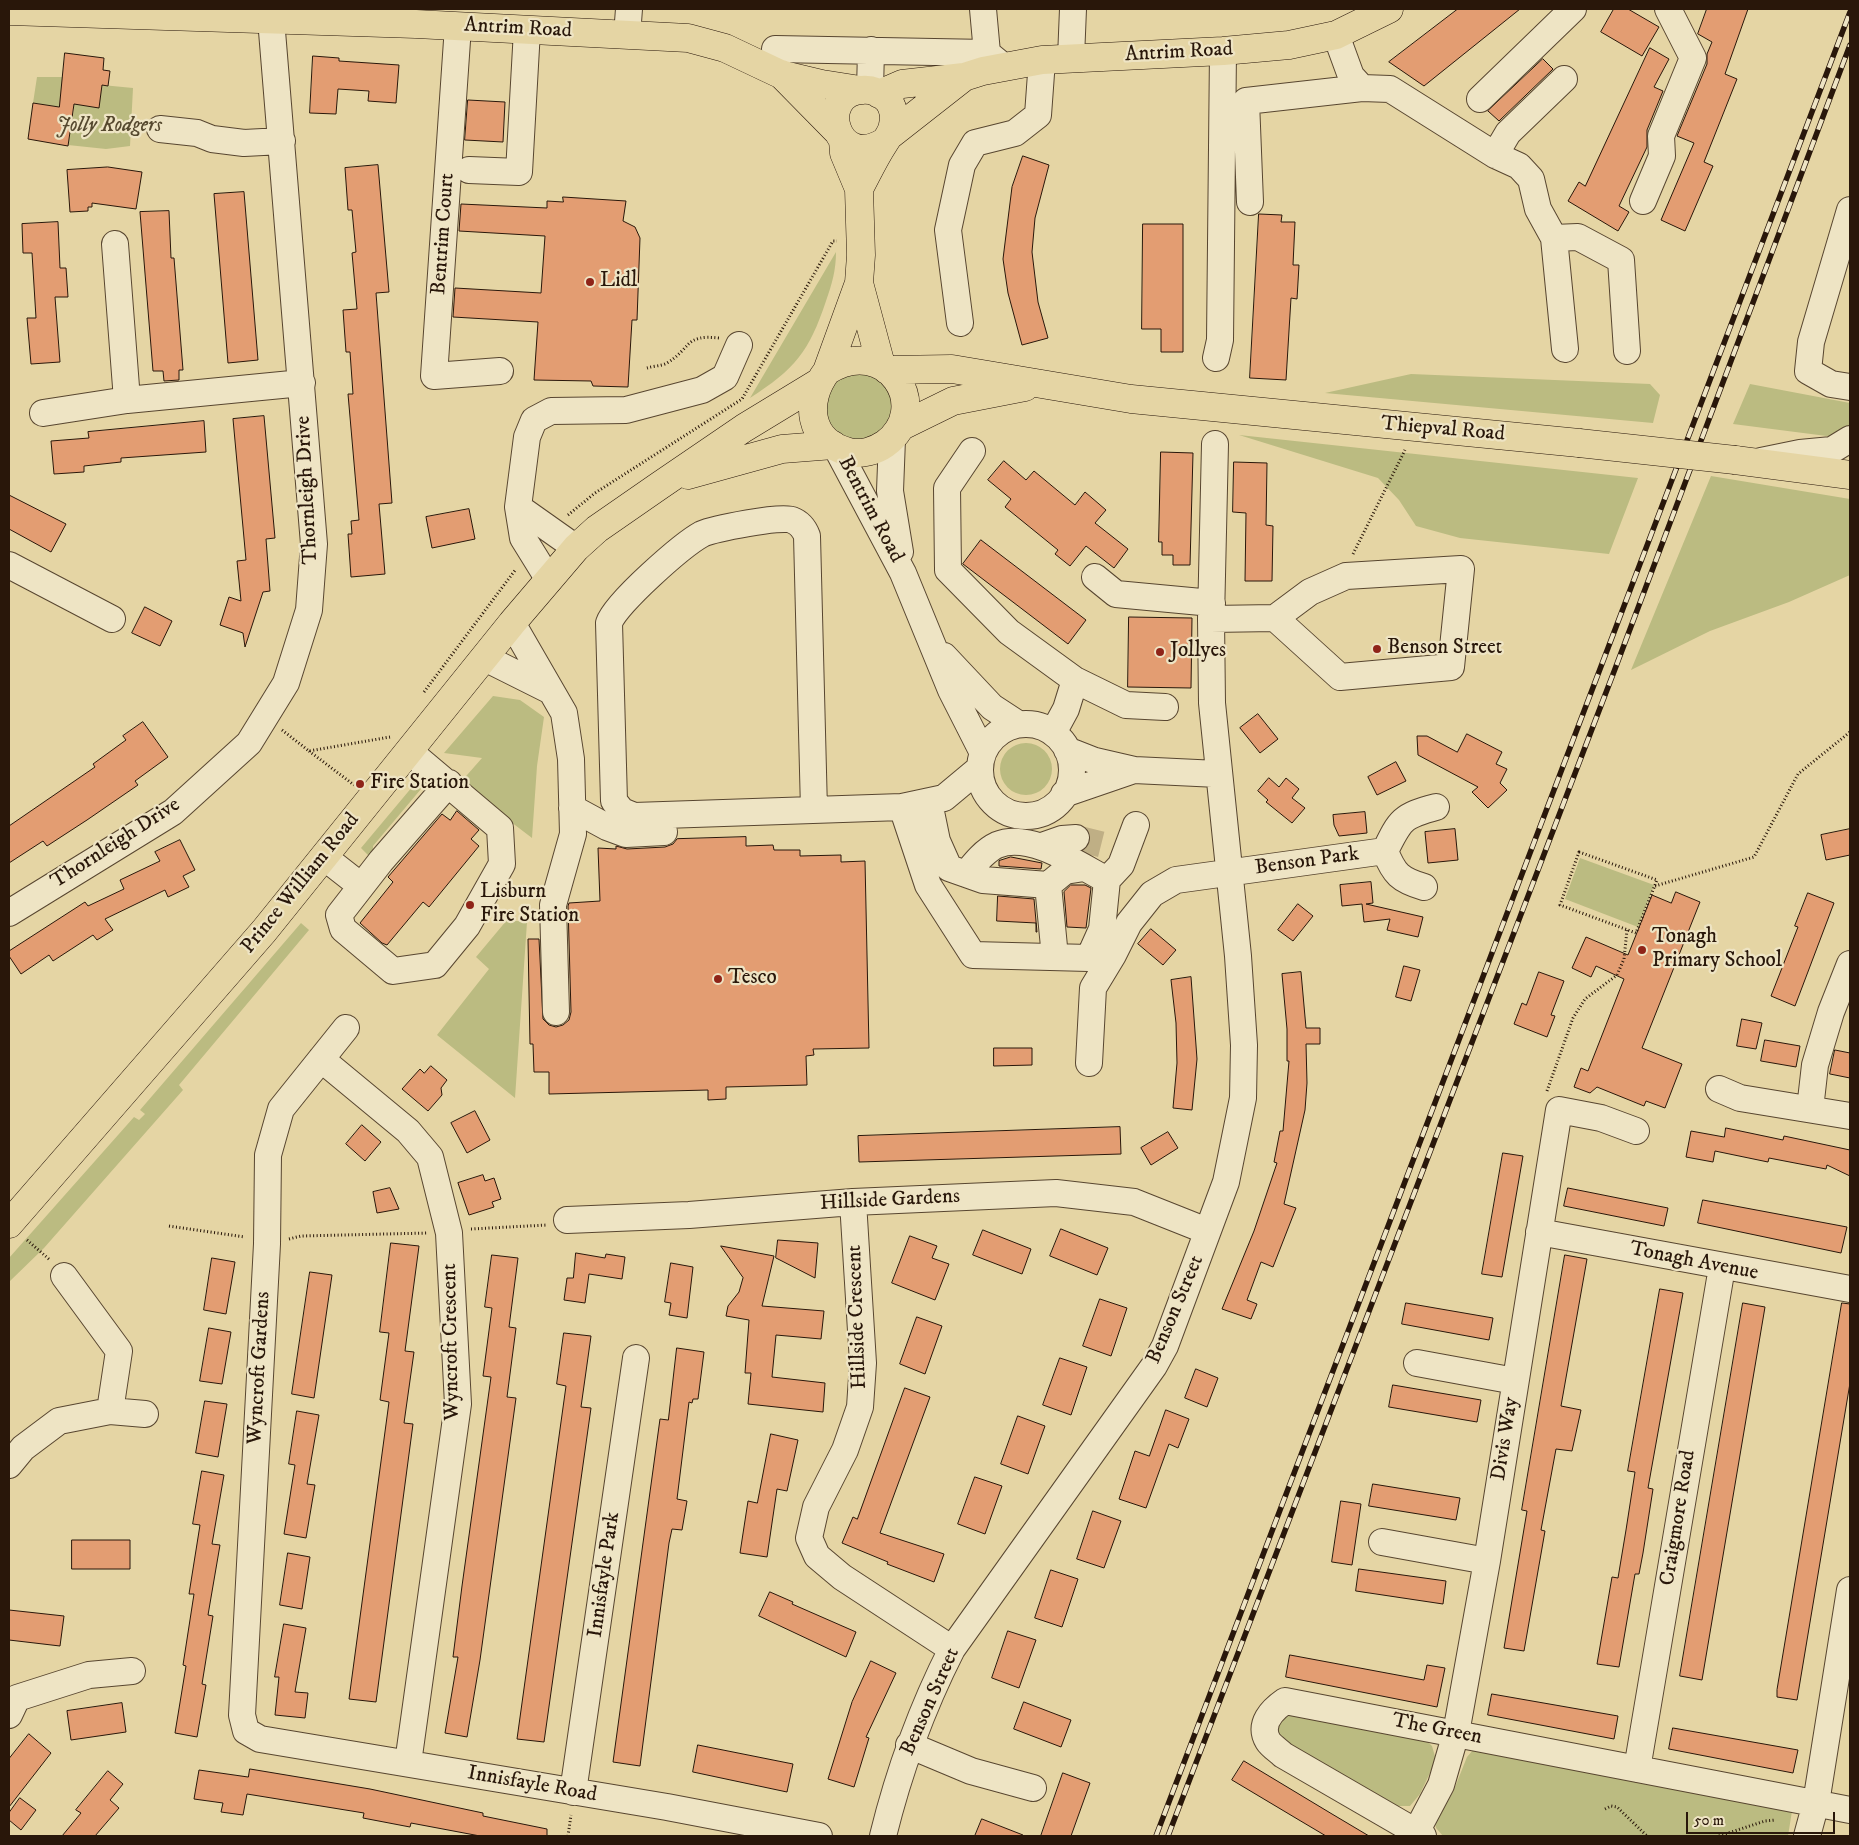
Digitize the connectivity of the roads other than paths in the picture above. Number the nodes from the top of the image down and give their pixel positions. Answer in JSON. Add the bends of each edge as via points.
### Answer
{"nodes":[{"id":1,"x":983,"y":9,"type":"edge"},
{"id":2,"x":1073,"y":9,"type":"edge"},
{"id":3,"x":1389,"y":9,"type":"edge"},
{"id":4,"x":1573,"y":9,"type":"edge"},
{"id":5,"x":10,"y":10,"type":"edge"},
{"id":6,"x":178,"y":13,"type":"edge"},
{"id":7,"x":238,"y":14,"type":"edge"},
{"id":8,"x":416,"y":16,"type":"edge"},
{"id":9,"x":1673,"y":18,"type":"edge"},
{"id":10,"x":271,"y":19,"type":"junction"},
{"id":11,"x":628,"y":22,"type":"edge"},
{"id":12,"x":458,"y":26,"type":"junction"},
{"id":13,"x":527,"y":30,"type":"junction"},
{"id":14,"x":1336,"y":35,"type":"junction"},
{"id":15,"x":871,"y":50,"type":"junction"},
{"id":16,"x":1223,"y":51,"type":"junction"},
{"id":17,"x":1070,"y":58,"type":"junction"},
{"id":18,"x":995,"y":60,"type":"junction"},
{"id":19,"x":1042,"y":60,"type":"junction"},
{"id":20,"x":778,"y":61,"type":"junction"},
{"id":21,"x":964,"y":77,"type":"junction"},
{"id":22,"x":1564,"y":79,"type":"dead end"},
{"id":23,"x":1362,"y":88,"type":"junction"},
{"id":24,"x":870,"y":91,"type":"junction"},
{"id":25,"x":1480,"y":99,"type":"dead end"},
{"id":26,"x":160,"y":129,"type":"dead end"},
{"id":27,"x":840,"y":136,"type":"junction"},
{"id":28,"x":887,"y":138,"type":"junction"},
{"id":29,"x":282,"y":141,"type":"junction"},
{"id":30,"x":1495,"y":155,"type":"junction"},
{"id":31,"x":469,"y":170,"type":"dead end"},
{"id":32,"x":859,"y":189,"type":"junction"},
{"id":33,"x":1643,"y":201,"type":"dead end"},
{"id":34,"x":1250,"y":202,"type":"dead end"},
{"id":35,"x":1850,"y":210,"type":"edge"},
{"id":36,"x":1554,"y":238,"type":"junction"},
{"id":37,"x":115,"y":244,"type":"dead end"},
{"id":38,"x":859,"y":283,"type":"junction"},
{"id":39,"x":960,"y":323,"type":"dead end"},
{"id":40,"x":739,"y":345,"type":"road end"},
{"id":41,"x":1565,"y":349,"type":"dead end"},
{"id":42,"x":1627,"y":351,"type":"dead end"},
{"id":43,"x":1216,"y":358,"type":"dead end"},
{"id":44,"x":884,"y":367,"type":"junction"},
{"id":45,"x":500,"y":371,"type":"dead end"},
{"id":46,"x":823,"y":377,"type":"junction"},
{"id":47,"x":302,"y":383,"type":"junction"},
{"id":48,"x":1036,"y":385,"type":"junction"},
{"id":49,"x":1850,"y":387,"type":"edge"},
{"id":50,"x":127,"y":400,"type":"junction"},
{"id":51,"x":43,"y":413,"type":"dead end"},
{"id":52,"x":896,"y":433,"type":"junction"},
{"id":53,"x":1850,"y":439,"type":"edge"},
{"id":54,"x":1216,"y":444,"type":"dead end"},
{"id":55,"x":835,"y":446,"type":"junction"},
{"id":56,"x":972,"y":451,"type":"dead end"},
{"id":57,"x":1746,"y":461,"type":"junction"},
{"id":58,"x":1850,"y":475,"type":"edge"},
{"id":59,"x":659,"y":486,"type":"junction"},
{"id":60,"x":518,"y":506,"type":"junction"},
{"id":61,"x":576,"y":548,"type":"junction"},
{"id":62,"x":9,"y":565,"type":"edge"},
{"id":63,"x":903,"y":573,"type":"junction"},
{"id":64,"x":1095,"y":577,"type":"dead end"},
{"id":65,"x":549,"y":580,"type":"junction"},
{"id":66,"x":1212,"y":611,"type":"junction"},
{"id":67,"x":1275,"y":618,"type":"junction"},
{"id":68,"x":112,"y":619,"type":"dead end"},
{"id":69,"x":512,"y":623,"type":"junction"},
{"id":70,"x":930,"y":640,"type":"junction"},
{"id":71,"x":484,"y":658,"type":"junction"},
{"id":72,"x":1074,"y":680,"type":"junction"},
{"id":73,"x":550,"y":691,"type":"junction"},
{"id":74,"x":1166,"y":707,"type":"dead end"},
{"id":75,"x":1018,"y":724,"type":"junction"},
{"id":76,"x":1060,"y":742,"type":"junction"},
{"id":77,"x":395,"y":744,"type":"junction"},
{"id":78,"x":981,"y":760,"type":"junction"},
{"id":79,"x":1134,"y":770,"type":"junction"},
{"id":80,"x":1218,"y":774,"type":"junction"},
{"id":81,"x":449,"y":783,"type":"junction"},
{"id":82,"x":1064,"y":794,"type":"junction"},
{"id":83,"x":936,"y":800,"type":"junction"},
{"id":84,"x":902,"y":807,"type":"junction"},
{"id":85,"x":1436,"y":807,"type":"dead end"},
{"id":86,"x":572,"y":808,"type":"junction"},
{"id":87,"x":1000,"y":808,"type":"junction"},
{"id":88,"x":814,"y":810,"type":"junction"},
{"id":89,"x":696,"y":814,"type":"junction"},
{"id":90,"x":1136,"y":825,"type":"dead end"},
{"id":91,"x":1076,"y":838,"type":"tunnel mouth"},
{"id":92,"x":1042,"y":846,"type":"junction"},
{"id":93,"x":1385,"y":851,"type":"junction"},
{"id":94,"x":324,"y":857,"type":"junction"},
{"id":95,"x":1084,"y":868,"type":"junction"},
{"id":96,"x":1229,"y":873,"type":"junction"},
{"id":97,"x":966,"y":874,"type":"junction"},
{"id":98,"x":1107,"y":880,"type":"junction"},
{"id":99,"x":1048,"y":885,"type":"junction"},
{"id":100,"x":361,"y":886,"type":"junction"},
{"id":101,"x":1424,"y":887,"type":"dead end"},
{"id":102,"x":9,"y":913,"type":"edge"},
{"id":103,"x":1055,"y":957,"type":"junction"},
{"id":104,"x":1850,"y":964,"type":"edge"},
{"id":105,"x":556,"y":1012,"type":"dead end"},
{"id":106,"x":346,"y":1028,"type":"dead end"},
{"id":107,"x":321,"y":1059,"type":"junction"},
{"id":108,"x":1089,"y":1063,"type":"dead end"},
{"id":109,"x":1719,"y":1089,"type":"dead end"},
{"id":110,"x":1810,"y":1109,"type":"junction"},
{"id":111,"x":1850,"y":1116,"type":"edge"},
{"id":112,"x":1636,"y":1131,"type":"dead end"},
{"id":113,"x":853,"y":1202,"type":"junction"},
{"id":114,"x":567,"y":1220,"type":"road end"},
{"id":115,"x":16,"y":1230,"type":"edge"},
{"id":116,"x":1208,"y":1231,"type":"junction"},
{"id":117,"x":1539,"y":1232,"type":"junction"},
{"id":118,"x":1722,"y":1267,"type":"junction"},
{"id":119,"x":64,"y":1276,"type":"road end"},
{"id":120,"x":1850,"y":1290,"type":"edge"},
{"id":121,"x":636,"y":1358,"type":"dead end"},
{"id":122,"x":1417,"y":1363,"type":"dead end"},
{"id":123,"x":1515,"y":1382,"type":"junction"},
{"id":124,"x":110,"y":1411,"type":"junction"},
{"id":125,"x":145,"y":1414,"type":"dead end"},
{"id":126,"x":9,"y":1465,"type":"edge"},
{"id":127,"x":1382,"y":1542,"type":"dead end"},
{"id":128,"x":1487,"y":1561,"type":"junction"},
{"id":129,"x":1850,"y":1590,"type":"edge"},
{"id":130,"x":952,"y":1649,"type":"junction"},
{"id":131,"x":132,"y":1671,"type":"dead end"},
{"id":132,"x":12,"y":1701,"type":"edge"},
{"id":133,"x":246,"y":1731,"type":"joint"},
{"id":134,"x":1456,"y":1733,"type":"junction"},
{"id":135,"x":909,"y":1745,"type":"junction"},
{"id":136,"x":408,"y":1763,"type":"junction"},
{"id":137,"x":1637,"y":1769,"type":"junction"},
{"id":138,"x":1033,"y":1788,"type":"dead end"},
{"id":139,"x":573,"y":1792,"type":"junction"},
{"id":140,"x":1850,"y":1810,"type":"edge"},
{"id":141,"x":1811,"y":1822,"type":"edge"},
{"id":142,"x":1418,"y":1835,"type":"edge"},
{"id":143,"x":819,"y":1836,"type":"edge"},
{"id":144,"x":883,"y":1836,"type":"edge"}],
"edges":[{"from":1,"to":18,"type":"street"},
{"from":2,"to":17,"type":"street"},
{"from":3,"to":14,"type":"main road","name":"Antrim Road"},
{"from":4,"to":25,"type":"street"},
{"from":5,"to":6,"type":"main road","name":"Antrim Road"},
{"from":6,"to":7,"type":"main road","name":"Antrim Road"},
{"from":7,"to":10,"type":"main road","name":"Antrim Road"},
{"from":8,"to":10,"type":"main road","name":"Antrim Road"},
{"from":8,"to":12,"type":"main road","name":"Antrim Road"},
{"from":9,"to":33,"type":"street","via":[[1693,58],[1661,136],[1662,156]]},
{"from":10,"to":29,"type":"street","name":"Thornleigh Drive"},
{"from":11,"to":13,"type":"main road","name":"Antrim Road"},
{"from":11,"to":20,"type":"main road","name":"Antrim Road"},
{"from":12,"to":13,"type":"main road","name":"Antrim Road"},
{"from":12,"to":45,"type":"street","name":"Bentrim Court","via":[[434,376]]},
{"from":13,"to":31,"type":"street","name":"Bentrim Court","via":[[519,172]]},
{"from":14,"to":16,"type":"main road","name":"Antrim Road","via":[[1288,45]]},
{"from":14,"to":23,"type":"street","via":[[1351,76]]},
{"from":15,"to":18,"type":"street"},
{"from":15,"to":20,"type":"street"},
{"from":15,"to":24,"type":"street"},
{"from":16,"to":17,"type":"main road","name":"Antrim Road"},
{"from":16,"to":43,"type":"street","via":[[1220,340]]},
{"from":17,"to":19,"type":"main road","name":"Antrim Road"},
{"from":18,"to":19,"type":"main road","name":"Antrim Road"},
{"from":18,"to":21,"type":"main road","name":"Antrim Road"},
{"from":19,"to":39,"type":"street","via":[[1038,115],[1015,134],[975,143],[962,165],[948,230]]},
{"from":20,"to":24,"type":"main road","name":"Antrim Road","via":[[822,84]]},
{"from":20,"to":27,"type":"main road","name":"Antrim Road"},
{"from":21,"to":24,"type":"main road","name":"Antrim Road"},
{"from":21,"to":28,"type":"main road","name":"Antrim Road"},
{"from":22,"to":30,"type":"street","via":[[1508,133]]},
{"from":23,"to":30,"type":"street","via":[[1390,89]]},
{"from":23,"to":34,"type":"street","via":[[1246,101]]},
{"from":24,"to":27,"type":"main road","via":[[844,98],[838,106],[835,123]]},
{"from":24,"to":28,"type":"main road","via":[[892,109],[893,127]]},
{"from":26,"to":29,"type":"street","via":[[244,143]]},
{"from":27,"to":28,"type":"main road","via":[[859,149],[868,149]]},
{"from":27,"to":32,"type":"main road"},
{"from":28,"to":32,"type":"main road"},
{"from":29,"to":47,"type":"street","name":"Thornleigh Drive"},
{"from":30,"to":36,"type":"street","via":[[1519,166],[1531,179],[1538,209]]},
{"from":32,"to":38,"type":"main road"},
{"from":35,"to":49,"type":"street","via":[[1811,342],[1808,371],[1831,384]]},
{"from":36,"to":41,"type":"street"},
{"from":36,"to":42,"type":"street","via":[[1578,237],[1621,260]]},
{"from":37,"to":50,"type":"street"},
{"from":38,"to":44,"type":"main road"},
{"from":38,"to":46,"type":"main road"},
{"from":40,"to":60,"type":"street","via":[[725,377],[702,390],[626,410],[551,411],[534,420],[527,437]]},
{"from":44,"to":46,"type":"main road","via":[[868,360],[854,359],[840,363]]},
{"from":44,"to":48,"type":"main road","name":"Thiepval Road","via":[[952,370]]},
{"from":44,"to":52,"type":"main road","via":[[900,385],[905,398],[905,412]]},
{"from":46,"to":55,"type":"main road","via":[[813,397],[812,412],[816,426]]},
{"from":46,"to":59,"type":"main road","name":"Prince William Road"},
{"from":47,"to":50,"type":"street"},
{"from":47,"to":102,"type":"street","name":"Thornleigh Drive","via":[[314,544],[309,610],[286,683],[249,744],[173,812]]},
{"from":48,"to":52,"type":"main road","name":"Thiepval Road","via":[[953,401]]},
{"from":48,"to":57,"type":"main road","name":"Thiepval Road","bridge":true,"via":[[1131,399]]},
{"from":50,"to":51,"type":"street"},
{"from":52,"to":55,"type":"main road","via":[[880,448],[865,452],[850,452]]},
{"from":52,"to":63,"type":"street","name":"Bentrim Road","via":[[890,491]]},
{"from":53,"to":57,"type":"street","via":[[1832,450]]},
{"from":54,"to":66,"type":"street","name":"Benson Street"},
{"from":55,"to":59,"type":"main road","name":"Prince William Road","via":[[782,449],[700,471]]},
{"from":55,"to":63,"type":"street","name":"Bentrim Road"},
{"from":56,"to":72,"type":"street","via":[[947,488],[948,570],[1009,632]]},
{"from":57,"to":58,"type":"main road","name":"Thiepval Road"},
{"from":59,"to":61,"type":"main road","name":"Prince William Road","via":[[597,529]]},
{"from":60,"to":61,"type":"street"},
{"from":60,"to":65,"type":"street","via":[[523,538]]},
{"from":61,"to":65,"type":"main road","name":"Prince William Road"},
{"from":62,"to":68,"type":"street"},
{"from":63,"to":70,"type":"street","name":"Bentrim Road"},
{"from":64,"to":66,"type":"street","via":[[1116,594]]},
{"from":65,"to":69,"type":"main road","name":"Prince William Road"},
{"from":66,"to":67,"type":"street"},
{"from":66,"to":80,"type":"street","name":"Benson Street","via":[[1212,703]]},
{"from":67,"to":67,"type":"street","via":[[1340,676],[1451,667],[1461,569],[1346,576],[1310,592]]},
{"from":69,"to":71,"type":"main road","name":"Prince William Road"},
{"from":69,"to":73,"type":"street"},
{"from":70,"to":75,"type":"street","name":"Bentrim Road","via":[[992,707]]},
{"from":70,"to":78,"type":"street","name":"Bentrim Road"},
{"from":71,"to":73,"type":"street"},
{"from":71,"to":77,"type":"main road","name":"Prince William Road"},
{"from":72,"to":74,"type":"street","via":[[1126,705]]},
{"from":72,"to":76,"type":"street"},
{"from":73,"to":86,"type":"street","via":[[564,713],[571,759]]},
{"from":75,"to":76,"type":"street","via":[[1036,725]]},
{"from":75,"to":78,"type":"street","via":[[991,739]]},
{"from":76,"to":79,"type":"street","via":[[1095,762]]},
{"from":76,"to":82,"type":"street","via":[[1071,772]]},
{"from":77,"to":81,"type":"street"},
{"from":77,"to":94,"type":"main road","name":"Prince William Road"},
{"from":78,"to":83,"type":"street"},
{"from":78,"to":87,"type":"street","via":[[982,784]]},
{"from":79,"to":80,"type":"street"},
{"from":79,"to":82,"type":"street"},
{"from":80,"to":96,"type":"street","name":"Benson Street"},
{"from":81,"to":100,"type":"street"},
{"from":81,"to":100,"type":"street","via":[[500,828],[502,864],[467,926],[435,965],[393,971],[343,929],[339,915]]},
{"from":82,"to":87,"type":"street","via":[[1055,805],[1042,812],[1014,814]]},
{"from":83,"to":84,"type":"street"},
{"from":83,"to":87,"type":"street"},
{"from":83,"to":97,"type":"street","via":[[937,842],[950,868]]},
{"from":84,"to":88,"type":"street"},
{"from":84,"to":103,"type":"street","via":[[928,885],[973,955]]},
{"from":85,"to":93,"type":"street","name":"Benson Park","via":[[1410,814],[1398,826]]},
{"from":86,"to":89,"type":"street","via":[[626,834],[674,831]]},
{"from":86,"to":105,"type":"street","via":[[573,834],[553,905]]},
{"from":88,"to":89,"type":"street"},
{"from":88,"to":89,"type":"street","via":[[807,536],[804,528],[791,519],[778,519],[716,530],[694,539],[618,606],[609,623],[614,801],[622,811],[634,816]]},
{"from":90,"to":98,"type":"street","via":[[1118,850],[1121,866]]},
{"from":91,"to":92,"type":"street","via":[[1062,838]]},
{"from":92,"to":95,"type":"street"},
{"from":92,"to":97,"type":"street","via":[[1008,843],[996,846]]},
{"from":93,"to":96,"type":"street","name":"Benson Park"},
{"from":93,"to":101,"type":"street","name":"Benson Park","via":[[1392,869],[1406,882]]},
{"from":94,"to":100,"type":"street"},
{"from":94,"to":115,"type":"main road","name":"Prince William Road"},
{"from":95,"to":98,"type":"street"},
{"from":95,"to":99,"type":"street","via":[[1065,871]]},
{"from":96,"to":108,"type":"street","name":"Benson Park","via":[[1176,880],[1152,894],[1129,923],[1093,988]]},
{"from":96,"to":116,"type":"street","name":"Benson Street","via":[[1244,1045],[1243,1098],[1226,1182]]},
{"from":97,"to":99,"type":"street","via":[[983,880]]},
{"from":98,"to":103,"type":"street","via":[[1102,929],[1089,958]]},
{"from":99,"to":103,"type":"street"},
{"from":104,"to":110,"type":"street","via":[[1815,1065]]},
{"from":106,"to":107,"type":"street","name":"Wyncroft Gardens"},
{"from":107,"to":133,"type":"street","name":"Wyncroft Gardens","via":[[280,1109],[268,1155],[267,1244],[242,1715]]},
{"from":107,"to":136,"type":"street","name":"Wyncroft Crescent","via":[[408,1131],[430,1156],[449,1233],[458,1404]]},
{"from":109,"to":110,"type":"street","via":[[1740,1098]]},
{"from":110,"to":111,"type":"street"},
{"from":112,"to":117,"type":"street","name":"Divis Way","via":[[1601,1118],[1559,1110]]},
{"from":113,"to":114,"type":"street","name":"Hillside Gardens"},
{"from":113,"to":116,"type":"street","name":"Hillside Gardens","via":[[1056,1193],[1134,1202]]},
{"from":113,"to":130,"type":"street","name":"Hillside Crescent","via":[[863,1363],[860,1407],[846,1450],[816,1507],[809,1538],[817,1556],[842,1577]]},
{"from":116,"to":130,"type":"street","name":"Benson Street","via":[[1165,1346],[1154,1366]]},
{"from":117,"to":118,"type":"street","name":"Tonagh Avenue"},
{"from":117,"to":123,"type":"street","name":"Divis Way"},
{"from":118,"to":120,"type":"street","name":"Tonagh Avenue"},
{"from":118,"to":137,"type":"street","name":"Craigmore Road"},
{"from":119,"to":124,"type":"street","via":[[120,1351]]},
{"from":121,"to":139,"type":"street","name":"Innisfayle Park"},
{"from":122,"to":123,"type":"street"},
{"from":123,"to":128,"type":"street","name":"Divis Way"},
{"from":124,"to":125,"type":"street"},
{"from":124,"to":126,"type":"street","via":[[59,1421],[23,1448]]},
{"from":127,"to":128,"type":"street"},
{"from":128,"to":134,"type":"street","name":"Divis Way"},
{"from":129,"to":141,"type":"street"},
{"from":130,"to":135,"type":"street","name":"Benson Street","via":[[930,1692]]},
{"from":131,"to":132,"type":"street","via":[[89,1675]]},
{"from":133,"to":136,"type":"street","name":"Innisfayle Road","via":[[260,1739]]},
{"from":134,"to":137,"type":"street","name":"The Green"},
{"from":134,"to":142,"type":"street","name":"Divis Way","via":[[1441,1785]]},
{"from":134,"to":142,"type":"street","name":"The Green","via":[[1285,1701],[1272,1710],[1264,1724],[1268,1741],[1283,1755]]},
{"from":135,"to":138,"type":"street","via":[[971,1771]]},
{"from":135,"to":144,"type":"street","name":"Benson Street"},
{"from":136,"to":139,"type":"street","name":"Innisfayle Road"},
{"from":137,"to":141,"type":"street","name":"The Green"},
{"from":139,"to":143,"type":"street","name":"Innisfayle Road"},
{"from":140,"to":141,"type":"street","name":"The Green"}]}
